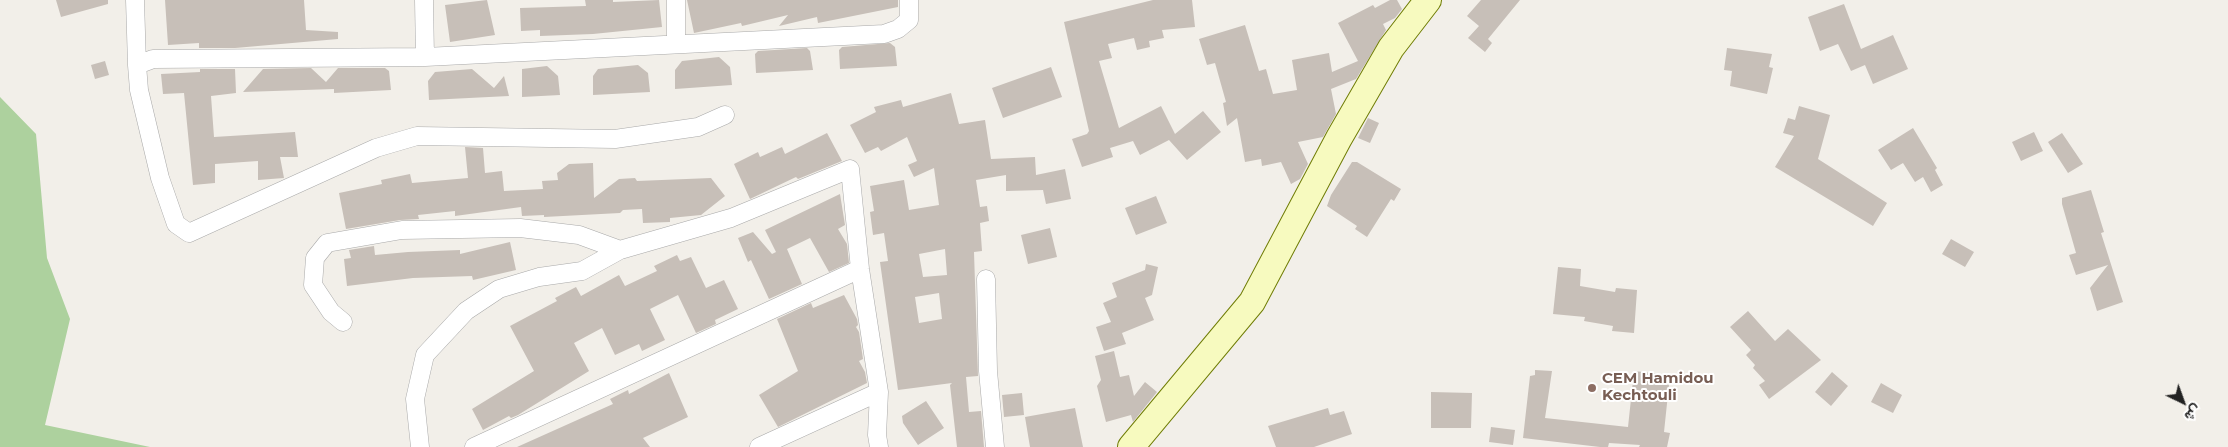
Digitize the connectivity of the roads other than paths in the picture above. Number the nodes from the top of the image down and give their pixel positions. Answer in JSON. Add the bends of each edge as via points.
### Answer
{"nodes":[{"id":1,"x":135,"y":0,"type":"edge"},
{"id":2,"x":424,"y":0,"type":"edge"},
{"id":3,"x":676,"y":0,"type":"edge"},
{"id":4,"x":909,"y":0,"type":"edge"},
{"id":5,"x":1428,"y":0,"type":"edge"},
{"id":6,"x":676,"y":44,"type":"junction"},
{"id":7,"x":425,"y":57,"type":"junction"},
{"id":8,"x":136,"y":65,"type":"junction"},
{"id":9,"x":725,"y":115,"type":"dead end"},
{"id":10,"x":620,"y":250,"type":"junction"},
{"id":11,"x":860,"y":269,"type":"junction"},
{"id":12,"x":986,"y":279,"type":"dead end"},
{"id":13,"x":343,"y":322,"type":"dead end"},
{"id":14,"x":879,"y":392,"type":"junction"},
{"id":15,"x":420,"y":447,"type":"edge"},
{"id":16,"x":474,"y":447,"type":"edge"},
{"id":17,"x":759,"y":447,"type":"edge"},
{"id":18,"x":879,"y":447,"type":"edge"},
{"id":19,"x":995,"y":447,"type":"edge"},
{"id":20,"x":1131,"y":447,"type":"edge"}],
"edges":[{"from":1,"to":8,"type":"street"},
{"from":2,"to":7,"type":"street"},
{"from":3,"to":6,"type":"street"},
{"from":4,"to":6,"type":"street","via":[[909,20],[884,34]]},
{"from":5,"to":20,"type":"street","via":[[1391,48],[1252,302]]},
{"from":6,"to":7,"type":"street"},
{"from":7,"to":8,"type":"street","via":[[153,60]]},
{"from":8,"to":9,"type":"street","via":[[160,178],[176,224],[189,232],[376,148],[417,136],[615,140],[698,127]]},
{"from":10,"to":11,"type":"street","via":[[730,218],[850,169]]},
{"from":10,"to":13,"type":"street","via":[[579,235],[520,228],[402,230],[327,243],[315,258],[313,285],[331,312]]},
{"from":10,"to":15,"type":"street","via":[[582,271],[539,277],[499,289],[466,312],[443,334],[425,355],[415,399]]},
{"from":11,"to":14,"type":"street"},
{"from":11,"to":16,"type":"street"},
{"from":12,"to":19,"type":"street","via":[[988,371]]},
{"from":14,"to":17,"type":"street"},
{"from":14,"to":18,"type":"street"}]}
